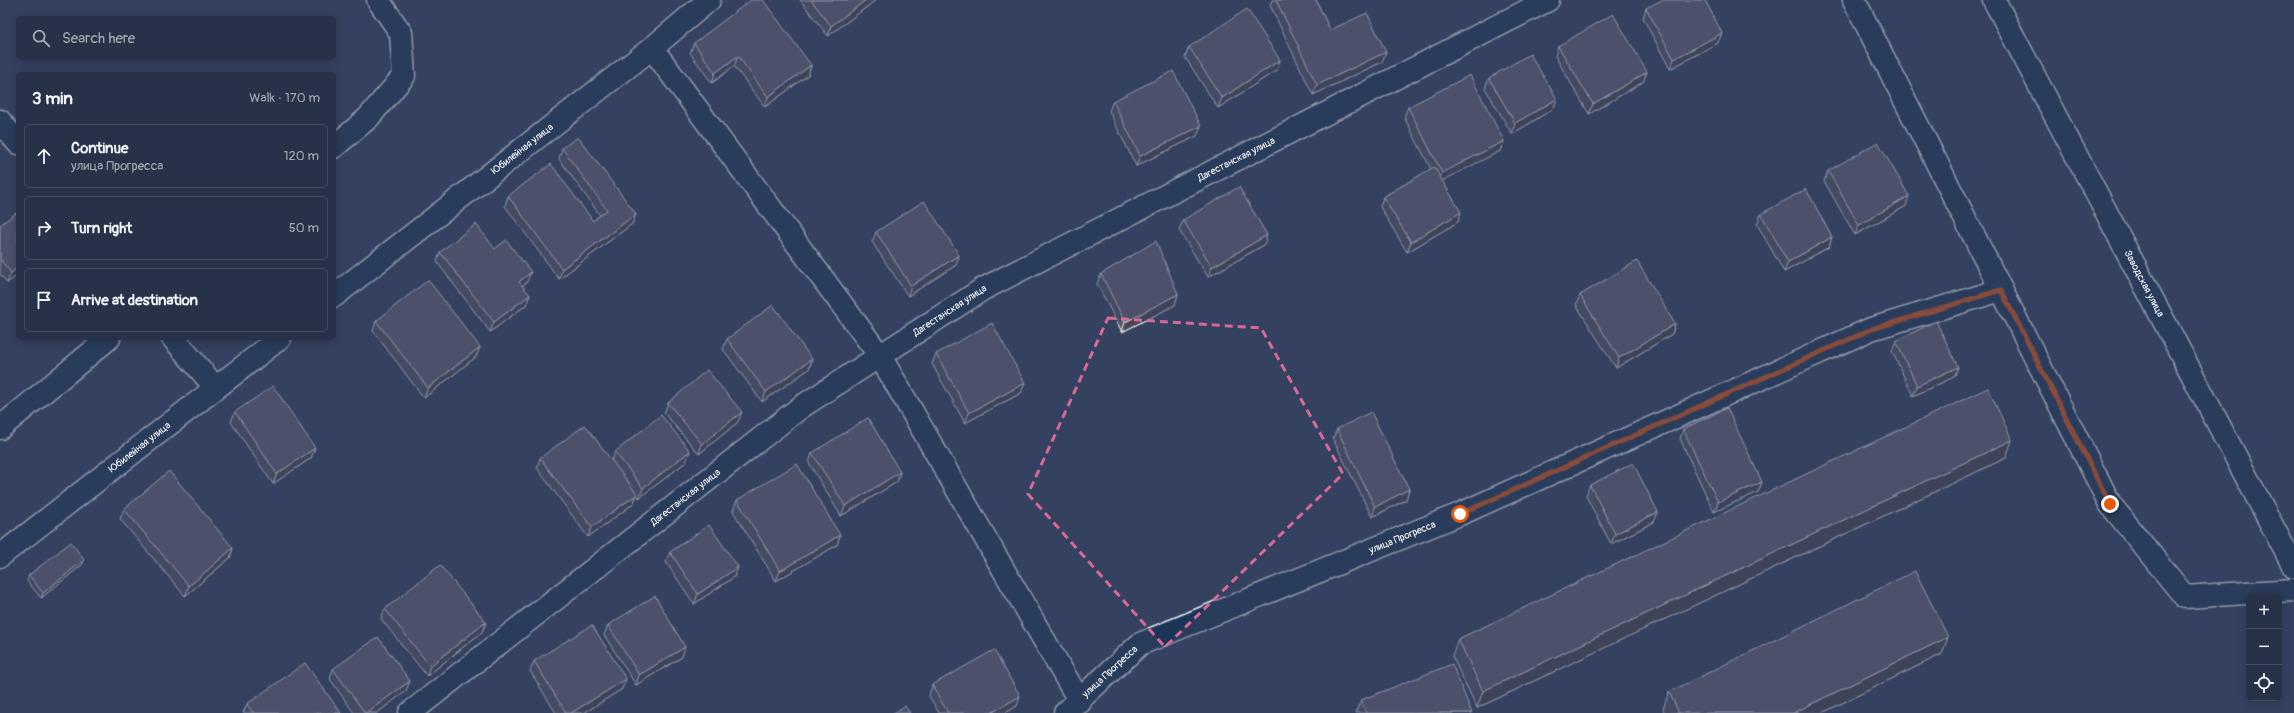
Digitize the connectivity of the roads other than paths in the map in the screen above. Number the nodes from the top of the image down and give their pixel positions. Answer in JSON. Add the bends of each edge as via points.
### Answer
{"nodes":[{"id":1,"x":378,"y":0,"type":"edge"},
{"id":2,"x":709,"y":0,"type":"edge"},
{"id":3,"x":1548,"y":0,"type":"edge"},
{"id":4,"x":1854,"y":0,"type":"edge"},
{"id":5,"x":1994,"y":0,"type":"edge"},
{"id":6,"x":652,"y":48,"type":"junction"},
{"id":7,"x":0,"y":120,"type":"edge"},
{"id":8,"x":16,"y":141,"type":"edge"},
{"id":9,"x":336,"y":145,"type":"edge"},
{"id":10,"x":2001,"y":290,"type":"junction"},
{"id":11,"x":336,"y":294,"type":"edge"},
{"id":12,"x":107,"y":340,"type":"edge"},
{"id":13,"x":175,"y":340,"type":"edge"},
{"id":14,"x":277,"y":340,"type":"edge"},
{"id":15,"x":880,"y":356,"type":"junction"},
{"id":16,"x":216,"y":388,"type":"junction"},
{"id":17,"x":0,"y":428,"type":"edge"},
{"id":18,"x":0,"y":556,"type":"edge"},
{"id":19,"x":2294,"y":567,"type":"edge"},
{"id":20,"x":2294,"y":590,"type":"edge"},
{"id":21,"x":1073,"y":707,"type":"edge"},
{"id":22,"x":410,"y":713,"type":"edge"}],
"edges":[{"from":1,"to":9,"type":"street","via":[[401,33],[404,76],[368,118]]},
{"from":2,"to":6,"type":"street","name":"Юбилейная улица"},
{"from":3,"to":15,"type":"street","name":"Дагестанская улица","via":[[983,289]]},
{"from":4,"to":10,"type":"street"},
{"from":5,"to":19,"type":"street","name":"Заводская улица"},
{"from":6,"to":11,"type":"street","name":"Юбилейная улица"},
{"from":6,"to":15,"type":"street"},
{"from":7,"to":8,"type":"street"},
{"from":10,"to":20,"type":"street","via":[[2110,504],[2185,597]]},
{"from":10,"to":21,"type":"street","name":"улица Прогресса","via":[[1872,329],[1460,514],[1140,644]]},
{"from":12,"to":17,"type":"street"},
{"from":13,"to":16,"type":"street"},
{"from":14,"to":16,"type":"street","name":"Юбилейная улица"},
{"from":15,"to":21,"type":"street"},
{"from":15,"to":22,"type":"street","name":"Дагестанская улица","via":[[801,407]]},
{"from":16,"to":18,"type":"street","name":"Юбилейная улица"}]}
